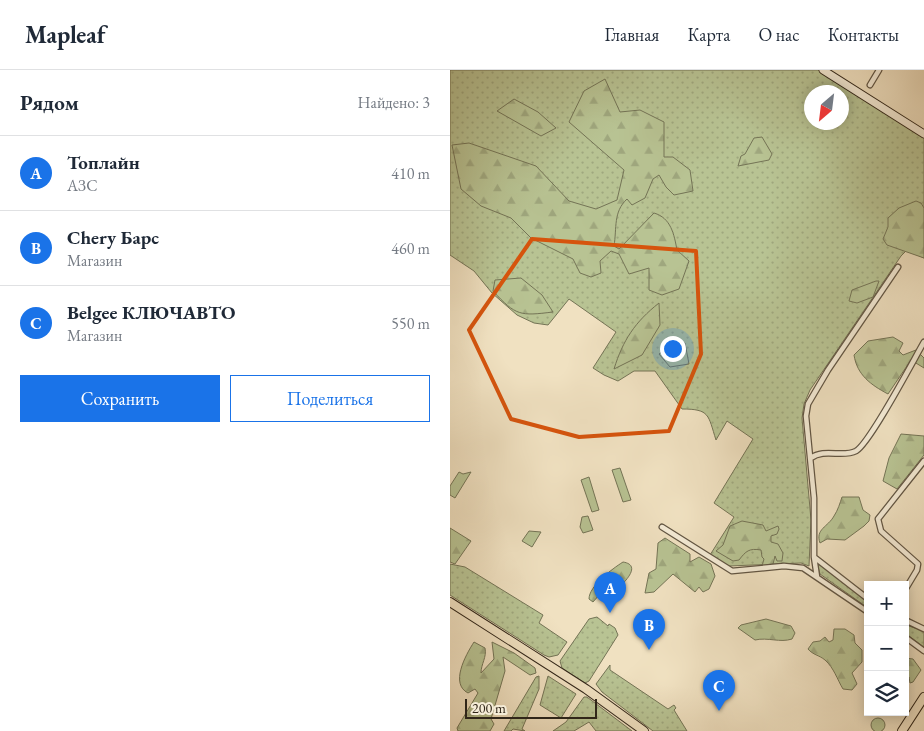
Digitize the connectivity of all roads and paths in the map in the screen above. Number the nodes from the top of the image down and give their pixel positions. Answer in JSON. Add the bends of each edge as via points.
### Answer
{"nodes":[{"id":1,"x":823,"y":70,"type":"edge"},
{"id":2,"x":879,"y":70,"type":"edge"},
{"id":3,"x":870,"y":85,"type":"dead end"},
{"id":4,"x":924,"y":134,"type":"edge"},
{"id":5,"x":898,"y":267,"type":"dead end"},
{"id":6,"x":924,"y":342,"type":"edge"},
{"id":7,"x":811,"y":458,"type":"junction"},
{"id":8,"x":924,"y":461,"type":"edge"},
{"id":9,"x":662,"y":527,"type":"dead end"},
{"id":10,"x":814,"y":557,"type":"junction"},
{"id":11,"x":817,"y":577,"type":"junction"},
{"id":12,"x":909,"y":583,"type":"edge"},
{"id":13,"x":864,"y":596,"type":"edge"},
{"id":14,"x":450,"y":602,"type":"edge"},
{"id":15,"x":450,"y":607,"type":"edge"},
{"id":16,"x":864,"y":609,"type":"edge"},
{"id":17,"x":909,"y":622,"type":"edge"},
{"id":18,"x":924,"y":629,"type":"edge"},
{"id":19,"x":909,"y":640,"type":"edge"},
{"id":20,"x":924,"y":651,"type":"edge"},
{"id":21,"x":924,"y":697,"type":"edge"},
{"id":22,"x":637,"y":731,"type":"edge"},
{"id":23,"x":644,"y":731,"type":"edge"},
{"id":24,"x":902,"y":731,"type":"edge"}],
"edges":[{"from":1,"to":4,"type":"street"},
{"from":2,"to":3,"type":"street"},
{"from":5,"to":7,"type":"street","via":[[810,398],[806,416]]},
{"from":6,"to":7,"type":"street","via":[[859,449],[822,453]]},
{"from":7,"to":10,"type":"street"},
{"from":8,"to":12,"type":"street","via":[[881,514],[878,525],[887,538],[915,560],[918,566]]},
{"from":9,"to":11,"type":"street","via":[[732,571],[795,566]]},
{"from":10,"to":11,"type":"street"},
{"from":10,"to":13,"type":"street"},
{"from":11,"to":16,"type":"street"},
{"from":14,"to":23,"type":"main road","via":[[586,689]]},
{"from":15,"to":22,"type":"main road","via":[[584,692]]},
{"from":17,"to":18,"type":"street"},
{"from":19,"to":20,"type":"street"},
{"from":21,"to":24,"type":"main road"}]}
